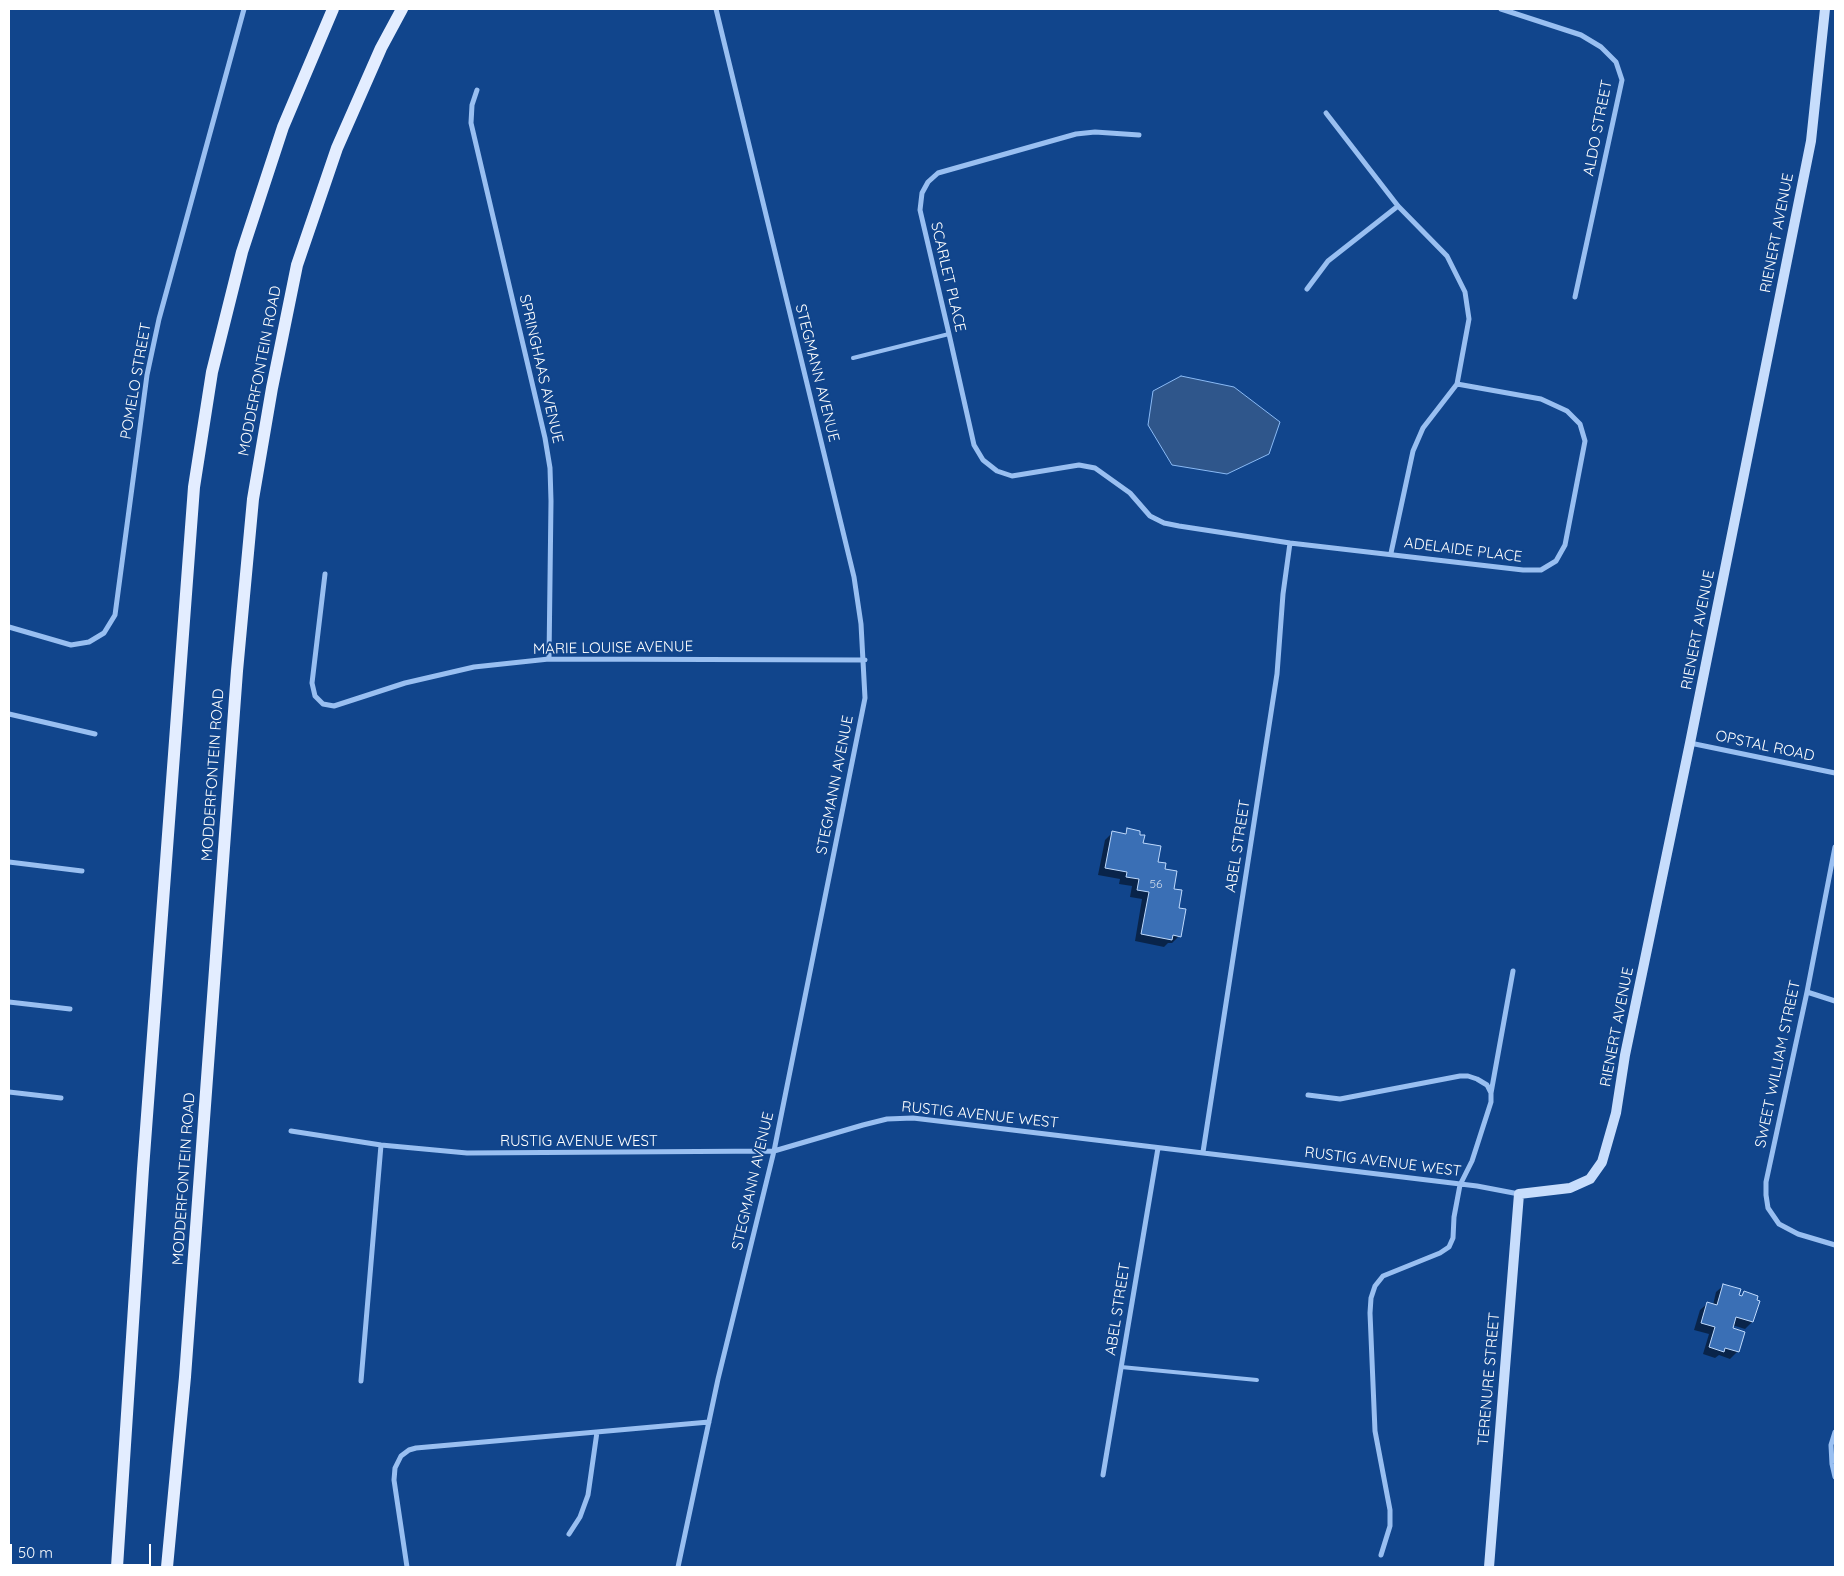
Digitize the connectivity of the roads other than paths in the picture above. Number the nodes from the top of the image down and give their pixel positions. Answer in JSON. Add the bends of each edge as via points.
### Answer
{"nodes":[{"id":1,"x":244,"y":9,"type":"edge"},
{"id":2,"x":333,"y":9,"type":"edge"},
{"id":3,"x":402,"y":9,"type":"edge"},
{"id":4,"x":716,"y":9,"type":"edge"},
{"id":5,"x":1501,"y":9,"type":"edge"},
{"id":6,"x":1825,"y":9,"type":"edge"},
{"id":7,"x":477,"y":90,"type":"dead end"},
{"id":8,"x":1326,"y":113,"type":"dead end"},
{"id":9,"x":1139,"y":135,"type":"dead end"},
{"id":10,"x":1398,"y":206,"type":"junction"},
{"id":11,"x":1307,"y":289,"type":"dead end"},
{"id":12,"x":1575,"y":296,"type":"dead end"},
{"id":13,"x":948,"y":334,"type":"junction"},
{"id":14,"x":853,"y":358,"type":"dead end"},
{"id":15,"x":1457,"y":384,"type":"junction"},
{"id":16,"x":1110,"y":477,"type":"joint"},
{"id":17,"x":1290,"y":542,"type":"junction"},
{"id":18,"x":1391,"y":553,"type":"junction"},
{"id":19,"x":325,"y":574,"type":"dead end"},
{"id":20,"x":9,"y":627,"type":"edge"},
{"id":21,"x":549,"y":659,"type":"junction"},
{"id":22,"x":865,"y":660,"type":"junction"},
{"id":23,"x":9,"y":714,"type":"edge"},
{"id":24,"x":95,"y":734,"type":"dead end"},
{"id":25,"x":1690,"y":743,"type":"junction"},
{"id":26,"x":1835,"y":773,"type":"edge"},
{"id":27,"x":1835,"y":847,"type":"edge"},
{"id":28,"x":9,"y":862,"type":"edge"},
{"id":29,"x":82,"y":870,"type":"dead end"},
{"id":30,"x":1513,"y":971,"type":"dead end"},
{"id":31,"x":1807,"y":992,"type":"junction"},
{"id":32,"x":1835,"y":1001,"type":"edge"},
{"id":33,"x":9,"y":1002,"type":"edge"},
{"id":34,"x":70,"y":1009,"type":"dead end"},
{"id":35,"x":9,"y":1092,"type":"edge"},
{"id":36,"x":1491,"y":1094,"type":"junction"},
{"id":37,"x":1308,"y":1096,"type":"dead end"},
{"id":38,"x":61,"y":1098,"type":"dead end"},
{"id":39,"x":292,"y":1131,"type":"dead end"},
{"id":40,"x":381,"y":1145,"type":"junction"},
{"id":41,"x":1158,"y":1148,"type":"junction"},
{"id":42,"x":774,"y":1151,"type":"junction"},
{"id":43,"x":1204,"y":1152,"type":"junction"},
{"id":44,"x":1460,"y":1185,"type":"junction"},
{"id":45,"x":1519,"y":1194,"type":"junction"},
{"id":46,"x":1835,"y":1246,"type":"edge"},
{"id":47,"x":1121,"y":1366,"type":"junction"},
{"id":48,"x":1257,"y":1380,"type":"dead end"},
{"id":49,"x":360,"y":1381,"type":"dead end"},
{"id":50,"x":709,"y":1422,"type":"junction"},
{"id":51,"x":597,"y":1432,"type":"junction"},
{"id":52,"x":1835,"y":1432,"type":"edge"},
{"id":53,"x":1103,"y":1475,"type":"dead end"},
{"id":54,"x":1835,"y":1477,"type":"edge"},
{"id":55,"x":569,"y":1534,"type":"dead end"},
{"id":56,"x":1381,"y":1555,"type":"dead end"},
{"id":57,"x":117,"y":1567,"type":"edge"},
{"id":58,"x":167,"y":1567,"type":"edge"},
{"id":59,"x":407,"y":1567,"type":"edge"},
{"id":60,"x":678,"y":1567,"type":"edge"},
{"id":61,"x":1489,"y":1567,"type":"edge"}],
"edges":[{"from":1,"to":20,"type":"street","name":"POMELO STREET","via":[[159,319],[147,375],[114,615],[104,633],[89,642],[71,645]]},
{"from":2,"to":57,"type":"main road","via":[[283,127],[242,252],[212,372],[194,487]]},
{"from":3,"to":58,"type":"main road","name":"MODDERFONTEIN ROAD","via":[[381,48],[337,148],[298,265],[253,499],[185,1377]]},
{"from":4,"to":22,"type":"street","name":"STEGMANN AVENUE","via":[[854,576]]},
{"from":5,"to":12,"type":"street","name":"ALDO STREET","via":[[1580,36],[1602,47],[1616,62],[1622,80]]},
{"from":6,"to":25,"type":"street","name":"RIENERT AVENUE","via":[[1811,140]]},
{"from":7,"to":21,"type":"street","name":"SPRINGHAAS AVENUE","via":[[470,123],[550,468]]},
{"from":8,"to":10,"type":"street","name":"ADELAIDE PLACE"},
{"from":9,"to":13,"type":"street","name":"SCARLET PLACE","via":[[1076,134],[938,173],[928,182],[922,193],[920,210]]},
{"from":10,"to":11,"type":"street","via":[[1328,262]]},
{"from":10,"to":15,"type":"street","name":"ADELAIDE PLACE","via":[[1447,256],[1465,292],[1469,318]]},
{"from":13,"to":14,"type":"lane"},
{"from":13,"to":16,"type":"street","name":"SCARLET PLACE","via":[[974,445],[983,460],[1012,476],[1079,465],[1095,468]]},
{"from":15,"to":18,"type":"street","name":"ADELAIDE PLACE","via":[[1422,428],[1413,451]]},
{"from":15,"to":18,"type":"street","name":"ADELAIDE PLACE","via":[[1541,399],[1567,411],[1580,424],[1585,441],[1565,546],[1556,561],[1541,570]]},
{"from":16,"to":17,"type":"street","name":"ADELAIDE PLACE","via":[[1150,516],[1164,523]]},
{"from":17,"to":18,"type":"street","name":"ADELAIDE PLACE"},
{"from":17,"to":43,"type":"street","name":"ABEL STREET","via":[[1276,674]]},
{"from":19,"to":21,"type":"street","name":"MARIE LOUISE AVENUE","via":[[312,683],[315,696],[323,704],[334,706],[405,683],[474,667]]},
{"from":21,"to":22,"type":"street","name":"MARIE LOUISE AVENUE"},
{"from":22,"to":42,"type":"street","name":"STEGMANN AVENUE","via":[[865,698]]},
{"from":23,"to":24,"type":"street"},
{"from":25,"to":26,"type":"street","name":"OPSTAL ROAD"},
{"from":25,"to":45,"type":"street","name":"RIENERT AVENUE","via":[[1625,1055],[1616,1113],[1602,1162],[1590,1179],[1570,1188]]},
{"from":27,"to":31,"type":"street","name":"SWEET WILLIAM STREET"},
{"from":28,"to":29,"type":"street"},
{"from":30,"to":36,"type":"street"},
{"from":31,"to":32,"type":"street"},
{"from":31,"to":46,"type":"street","name":"SWEET WILLIAM STREET","via":[[1766,1182],[1766,1195],[1768,1208],[1779,1224]]},
{"from":33,"to":34,"type":"street"},
{"from":35,"to":38,"type":"street"},
{"from":36,"to":37,"type":"street","via":[[1487,1085],[1477,1079],[1460,1076],[1340,1099]]},
{"from":36,"to":44,"type":"street","via":[[1472,1161]]},
{"from":39,"to":40,"type":"street","name":"RUSTIG AVENUE WEST"},
{"from":40,"to":42,"type":"street","name":"RUSTIG AVENUE WEST","via":[[512,1154]]},
{"from":40,"to":49,"type":"street"},
{"from":41,"to":42,"type":"street","name":"RUSTIG AVENUE WEST","via":[[913,1118],[887,1119]]},
{"from":41,"to":43,"type":"street","name":"RUSTIG AVENUE WEST"},
{"from":41,"to":47,"type":"street","name":"ABEL STREET"},
{"from":42,"to":50,"type":"street","name":"STEGMANN AVENUE"},
{"from":43,"to":44,"type":"street","name":"RUSTIG AVENUE WEST"},
{"from":44,"to":45,"type":"street","name":"RUSTIG AVENUE WEST"},
{"from":44,"to":56,"type":"street","via":[[1449,1247],[1383,1276],[1371,1298],[1376,1432],[1390,1510],[1390,1526]]},
{"from":45,"to":61,"type":"street","name":"TERENURE STREET"},
{"from":47,"to":48,"type":"lane"},
{"from":47,"to":53,"type":"street","name":"ABEL STREET"},
{"from":50,"to":51,"type":"street"},
{"from":50,"to":60,"type":"street","name":"STEGMANN AVENUE"},
{"from":51,"to":55,"type":"street","via":[[588,1495]]},
{"from":51,"to":59,"type":"street","via":[[409,1450],[401,1456],[394,1480]]},
{"from":52,"to":54,"type":"street","via":[[1831,1445]]}]}
